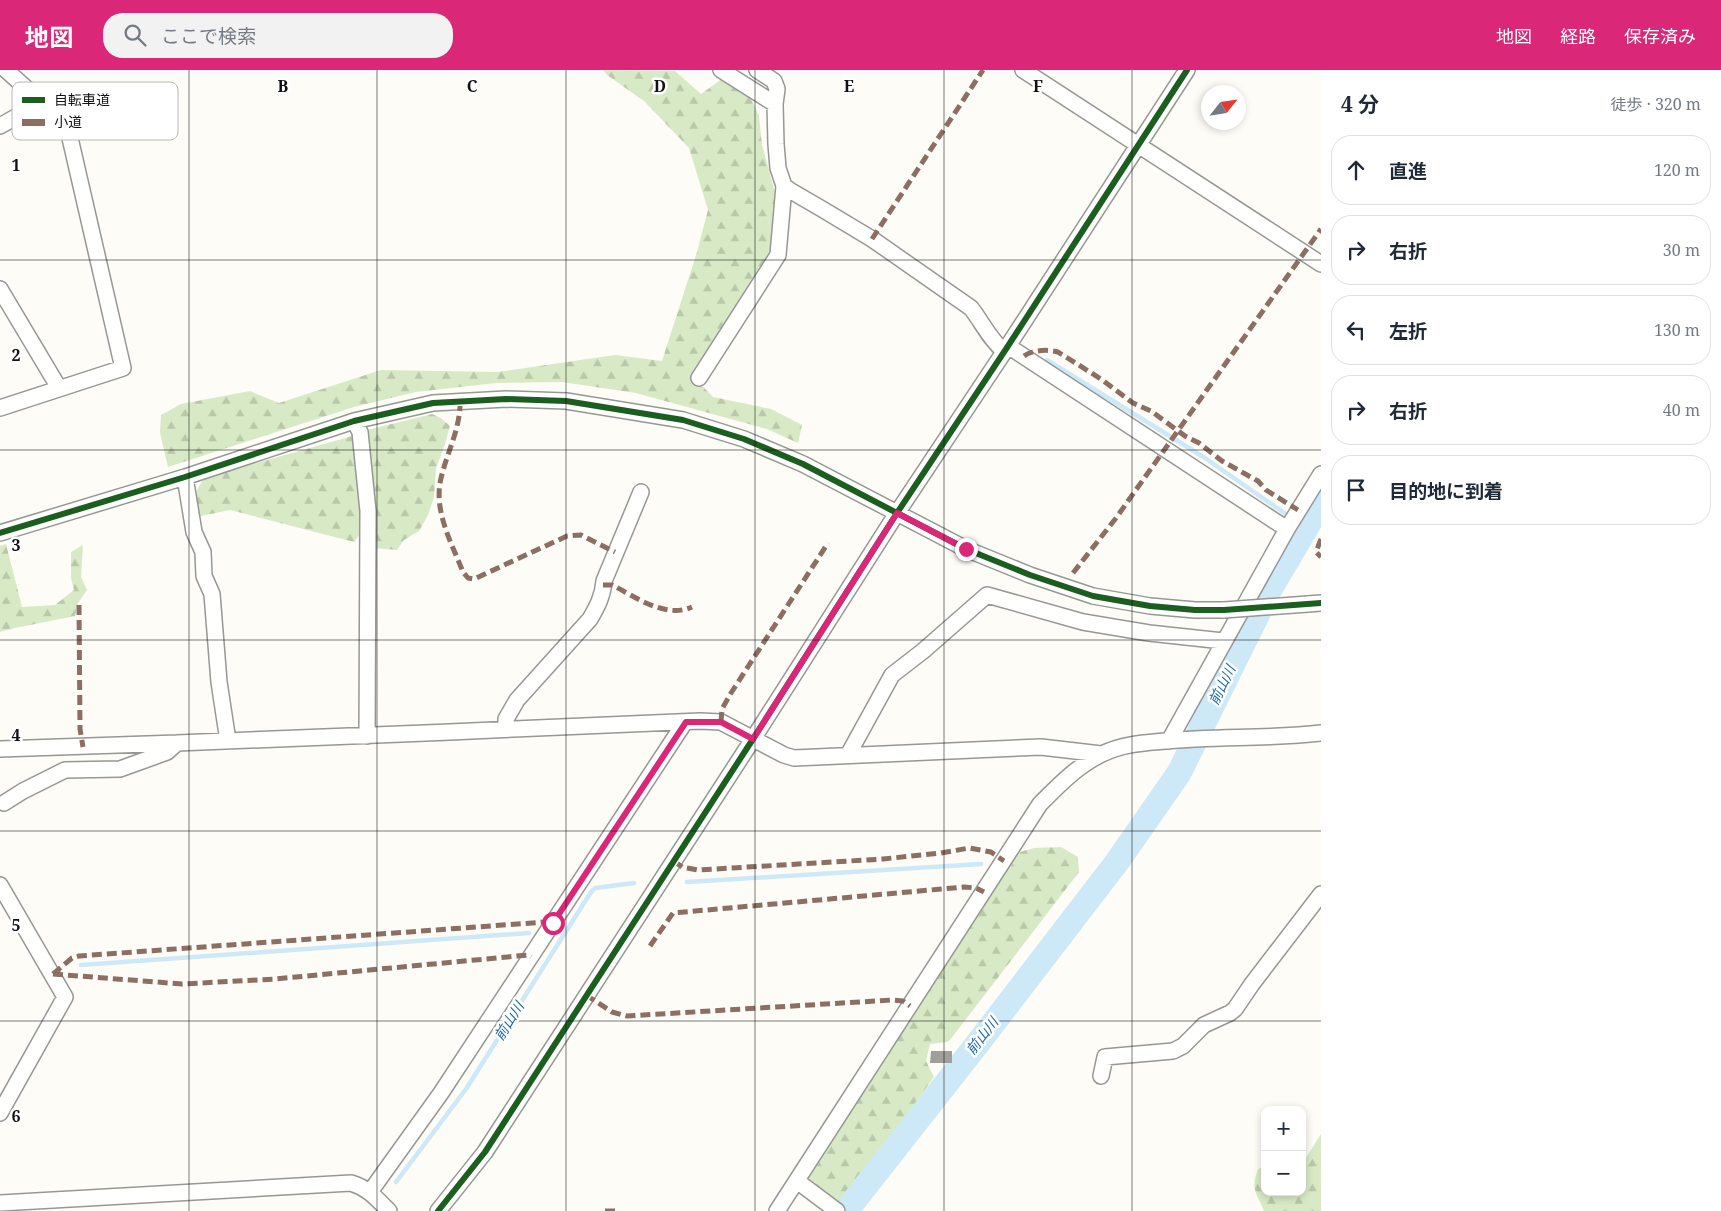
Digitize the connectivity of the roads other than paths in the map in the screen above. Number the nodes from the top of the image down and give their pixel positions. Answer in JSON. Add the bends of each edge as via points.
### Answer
{"nodes":[{"id":1,"x":6,"y":70,"type":"edge"},
{"id":2,"x":721,"y":70,"type":"edge"},
{"id":3,"x":757,"y":70,"type":"edge"},
{"id":4,"x":1023,"y":70,"type":"edge"},
{"id":5,"x":1187,"y":70,"type":"edge"},
{"id":6,"x":20,"y":82,"type":"edge"},
{"id":7,"x":775,"y":104,"type":"junction"},
{"id":8,"x":12,"y":119,"type":"edge"},
{"id":9,"x":0,"y":126,"type":"edge"},
{"id":10,"x":70,"y":140,"type":"edge"},
{"id":11,"x":1138,"y":145,"type":"junction"},
{"id":12,"x":784,"y":186,"type":"junction"},
{"id":13,"x":1321,"y":264,"type":"edge"},
{"id":14,"x":0,"y":289,"type":"edge"},
{"id":15,"x":1006,"y":348,"type":"junction"},
{"id":16,"x":699,"y":378,"type":"dead end"},
{"id":17,"x":58,"y":388,"type":"junction"},
{"id":18,"x":0,"y":408,"type":"edge"},
{"id":19,"x":354,"y":421,"type":"junction"},
{"id":20,"x":1321,"y":474,"type":"edge"},
{"id":21,"x":185,"y":477,"type":"junction"},
{"id":22,"x":641,"y":492,"type":"dead end"},
{"id":23,"x":897,"y":513,"type":"junction"},
{"id":24,"x":1286,"y":529,"type":"junction"},
{"id":25,"x":0,"y":533,"type":"edge"},
{"id":26,"x":1315,"y":603,"type":"edge"},
{"id":27,"x":1223,"y":641,"type":"junction"},
{"id":28,"x":686,"y":722,"type":"junction"},
{"id":29,"x":506,"y":729,"type":"junction"},
{"id":30,"x":1321,"y":733,"type":"edge"},
{"id":31,"x":367,"y":736,"type":"junction"},
{"id":32,"x":753,"y":739,"type":"junction"},
{"id":33,"x":1174,"y":740,"type":"junction"},
{"id":34,"x":228,"y":741,"type":"junction"},
{"id":35,"x":177,"y":743,"type":"junction"},
{"id":36,"x":0,"y":749,"type":"edge"},
{"id":37,"x":1101,"y":754,"type":"junction"},
{"id":38,"x":848,"y":756,"type":"junction"},
{"id":39,"x":4,"y":803,"type":"dead end"},
{"id":40,"x":0,"y":885,"type":"edge"},
{"id":41,"x":1321,"y":894,"type":"edge"},
{"id":42,"x":1101,"y":1076,"type":"dead end"},
{"id":43,"x":0,"y":1112,"type":"edge"},
{"id":44,"x":796,"y":1181,"type":"junction"},
{"id":45,"x":370,"y":1192,"type":"junction"},
{"id":46,"x":0,"y":1204,"type":"edge"},
{"id":47,"x":832,"y":1210,"type":"edge"},
{"id":48,"x":389,"y":1211,"type":"edge"},
{"id":49,"x":438,"y":1211,"type":"edge"},
{"id":50,"x":776,"y":1211,"type":"edge"}],
"edges":[{"from":1,"to":6,"type":"street"},
{"from":2,"to":7,"type":"street"},
{"from":3,"to":7,"type":"street","via":[[776,84]]},
{"from":4,"to":11,"type":"street"},
{"from":5,"to":11,"type":"street"},
{"from":7,"to":12,"type":"street","via":[[778,168]]},
{"from":8,"to":9,"type":"street"},
{"from":10,"to":17,"type":"street","via":[[123,368]]},
{"from":11,"to":13,"type":"street"},
{"from":11,"to":15,"type":"street"},
{"from":12,"to":15,"type":"street","via":[[872,239],[971,308],[998,346]]},
{"from":12,"to":16,"type":"street","via":[[778,255]]},
{"from":14,"to":17,"type":"street"},
{"from":15,"to":23,"type":"street"},
{"from":15,"to":24,"type":"street"},
{"from":17,"to":18,"type":"street"},
{"from":19,"to":21,"type":"street"},
{"from":19,"to":23,"type":"street","via":[[432,402],[566,401],[622,409],[683,420],[744,439],[803,464]]},
{"from":19,"to":31,"type":"street","via":[[360,432],[368,511]]},
{"from":20,"to":24,"type":"street"},
{"from":21,"to":25,"type":"street"},
{"from":21,"to":34,"type":"street","via":[[194,532],[203,552],[204,576],[212,594],[218,682]]},
{"from":22,"to":29,"type":"street","via":[[604,582],[597,608],[517,700],[506,718]]},
{"from":23,"to":26,"type":"street","bridge":true,"via":[[966,549],[1094,596],[1195,610]]},
{"from":23,"to":32,"type":"street"},
{"from":24,"to":27,"type":"street"},
{"from":27,"to":33,"type":"street"},
{"from":27,"to":38,"type":"street","via":[[1083,622],[986,595],[892,674]]},
{"from":28,"to":29,"type":"street"},
{"from":28,"to":32,"type":"street","via":[[721,722]]},
{"from":28,"to":45,"type":"street","via":[[441,1093]]},
{"from":29,"to":31,"type":"street"},
{"from":30,"to":33,"type":"street"},
{"from":31,"to":34,"type":"street"},
{"from":32,"to":38,"type":"street","via":[[794,758]]},
{"from":32,"to":49,"type":"street","via":[[485,1152]]},
{"from":33,"to":37,"type":"street","via":[[1132,744]]},
{"from":34,"to":35,"type":"street"},
{"from":35,"to":36,"type":"street"},
{"from":35,"to":39,"type":"street","via":[[167,752],[120,769],[65,770]]},
{"from":37,"to":38,"type":"street","via":[[1041,747]]},
{"from":37,"to":44,"type":"street","via":[[1081,766],[1040,804]]},
{"from":40,"to":43,"type":"street","via":[[65,997]]},
{"from":41,"to":42,"type":"street","via":[[1235,1009],[1204,1025],[1184,1046],[1173,1051],[1105,1057]]},
{"from":44,"to":47,"type":"street"},
{"from":44,"to":50,"type":"street"},
{"from":45,"to":46,"type":"street","via":[[351,1183]]},
{"from":45,"to":48,"type":"street"}]}
